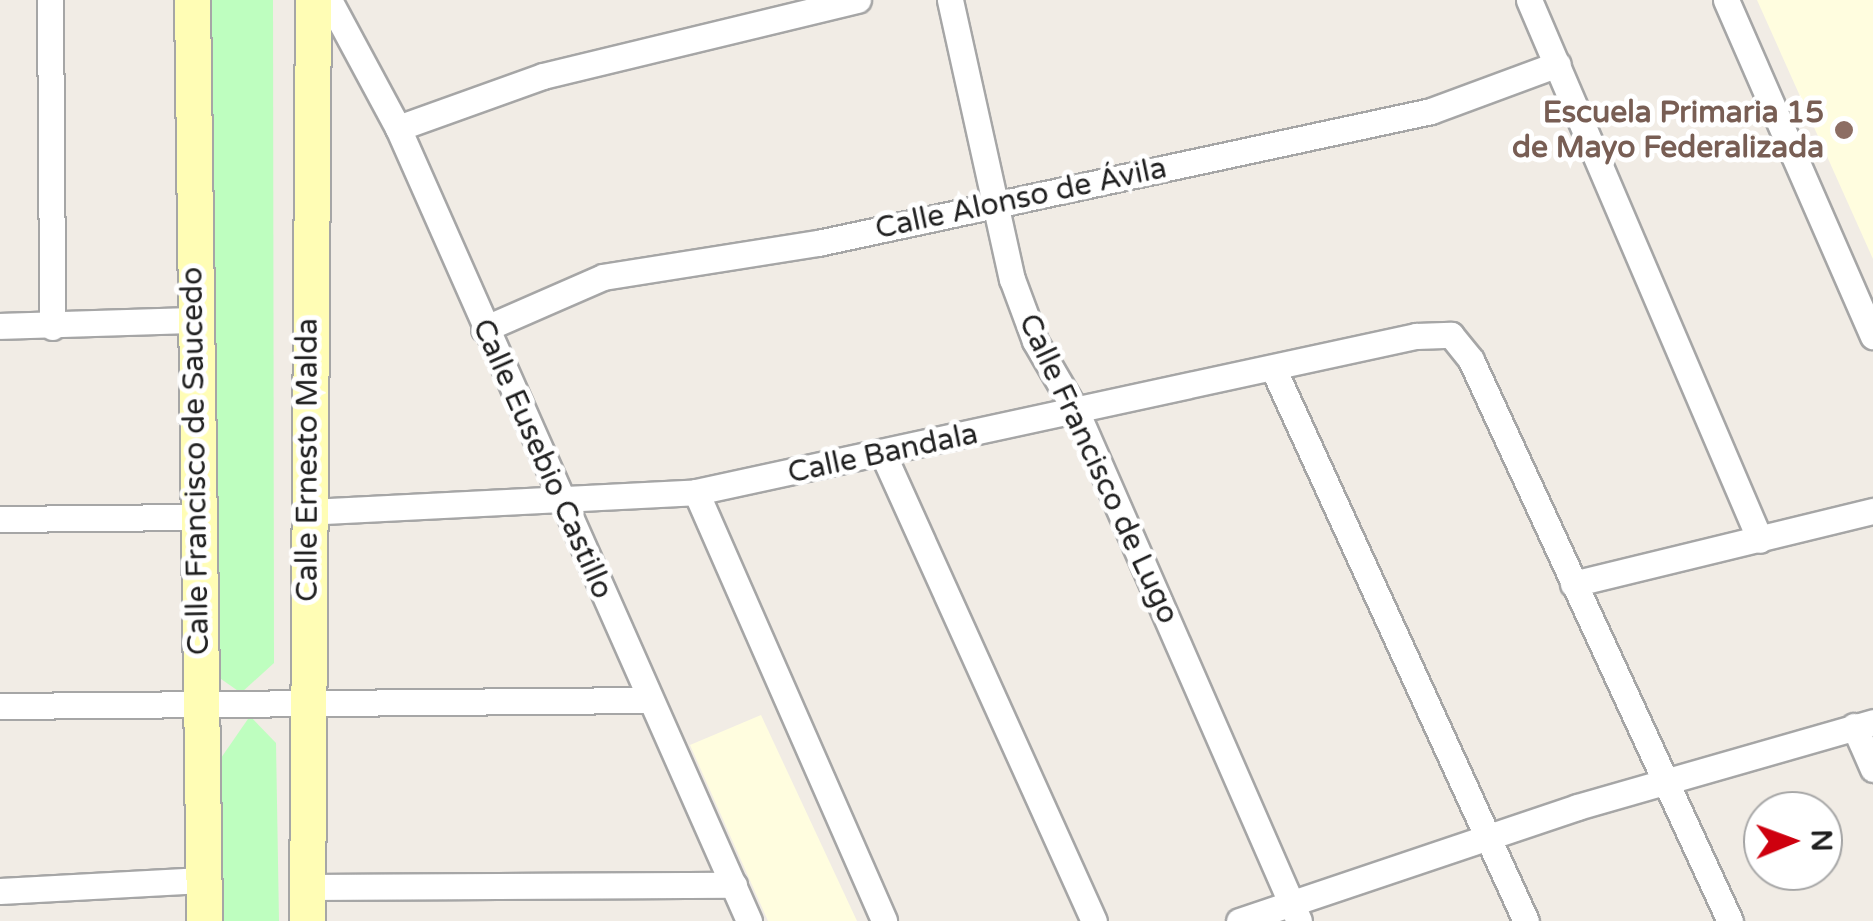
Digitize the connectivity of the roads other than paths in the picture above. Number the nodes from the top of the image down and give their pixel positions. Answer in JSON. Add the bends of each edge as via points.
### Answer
{"nodes":[{"id":1,"x":50,"y":0,"type":"edge"},
{"id":2,"x":192,"y":0,"type":"edge"},
{"id":3,"x":313,"y":0,"type":"edge"},
{"id":4,"x":330,"y":0,"type":"edge"},
{"id":5,"x":858,"y":0,"type":"edge"},
{"id":6,"x":950,"y":0,"type":"edge"},
{"id":7,"x":1529,"y":0,"type":"edge"},
{"id":8,"x":1726,"y":0,"type":"edge"},
{"id":9,"x":1558,"y":64,"type":"junction"},
{"id":10,"x":398,"y":128,"type":"junction"},
{"id":11,"x":998,"y":202,"type":"junction"},
{"id":12,"x":194,"y":320,"type":"junction"},
{"id":13,"x":0,"y":326,"type":"edge"},
{"id":14,"x":52,"y":327,"type":"junction"},
{"id":15,"x":484,"y":329,"type":"junction"},
{"id":16,"x":1873,"y":336,"type":"edge"},
{"id":17,"x":1273,"y":368,"type":"junction"},
{"id":18,"x":1077,"y":413,"type":"junction"},
{"id":19,"x":883,"y":454,"type":"junction"},
{"id":20,"x":696,"y":492,"type":"junction"},
{"id":21,"x":562,"y":503,"type":"junction"},
{"id":22,"x":1873,"y":511,"type":"edge"},
{"id":23,"x":307,"y":512,"type":"junction"},
{"id":24,"x":198,"y":517,"type":"junction"},
{"id":25,"x":0,"y":519,"type":"edge"},
{"id":26,"x":1760,"y":540,"type":"junction"},
{"id":27,"x":1573,"y":584,"type":"junction"},
{"id":28,"x":650,"y":700,"type":"junction"},
{"id":29,"x":308,"y":702,"type":"junction"},
{"id":30,"x":0,"y":706,"type":"edge"},
{"id":31,"x":199,"y":706,"type":"junction"},
{"id":32,"x":1863,"y":724,"type":"edge"},
{"id":33,"x":1873,"y":769,"type":"edge"},
{"id":34,"x":1667,"y":780,"type":"junction"},
{"id":35,"x":1488,"y":836,"type":"junction"},
{"id":36,"x":203,"y":880,"type":"junction"},
{"id":37,"x":734,"y":885,"type":"junction"},
{"id":38,"x":0,"y":890,"type":"edge"},
{"id":39,"x":307,"y":904,"type":"edge"},
{"id":40,"x":1295,"y":913,"type":"edge"},
{"id":41,"x":204,"y":921,"type":"edge"},
{"id":42,"x":749,"y":921,"type":"edge"},
{"id":43,"x":884,"y":921,"type":"edge"},
{"id":44,"x":1094,"y":921,"type":"edge"},
{"id":45,"x":1239,"y":921,"type":"edge"},
{"id":46,"x":1526,"y":921,"type":"edge"},
{"id":47,"x":1730,"y":921,"type":"edge"}],
"edges":[{"from":1,"to":14,"type":"street"},
{"from":2,"to":12,"type":"main road","name":"Calle Francisco de Saucedo"},
{"from":3,"to":23,"type":"main road","name":"Calle Ernesto Malda"},
{"from":4,"to":10,"type":"street","name":"Calle Eusebio Castillo"},
{"from":5,"to":10,"type":"street","via":[[543,76]]},
{"from":6,"to":11,"type":"street","name":"Calle Francisco de Lugo"},
{"from":7,"to":9,"type":"street"},
{"from":8,"to":16,"type":"street"},
{"from":9,"to":11,"type":"street","name":"Calle Alonso de Ávila","via":[[1431,111]]},
{"from":9,"to":26,"type":"street"},
{"from":10,"to":15,"type":"street","name":"Calle Eusebio Castillo"},
{"from":11,"to":15,"type":"street","name":"Calle Alonso de Ávila","via":[[818,243],[603,277]]},
{"from":11,"to":18,"type":"street","name":"Calle Francisco de Lugo","via":[[1012,279],[1035,341]]},
{"from":12,"to":14,"type":"street"},
{"from":12,"to":24,"type":"main road","name":"Calle Francisco de Saucedo"},
{"from":13,"to":14,"type":"street"},
{"from":15,"to":21,"type":"street","name":"Calle Eusebio Castillo"},
{"from":17,"to":18,"type":"street","name":"Calle Bandala"},
{"from":17,"to":27,"type":"street","name":"Calle Bandala","via":[[1450,335],[1471,360]]},
{"from":17,"to":35,"type":"street"},
{"from":18,"to":19,"type":"street","name":"Calle Bandala"},
{"from":18,"to":40,"type":"street","name":"Calle Francisco de Lugo"},
{"from":19,"to":20,"type":"street","name":"Calle Bandala"},
{"from":19,"to":44,"type":"street"},
{"from":20,"to":21,"type":"street","name":"Calle Bandala"},
{"from":20,"to":43,"type":"street"},
{"from":21,"to":23,"type":"street","name":"Calle Bandala"},
{"from":21,"to":28,"type":"street","name":"Calle Eusebio Castillo"},
{"from":22,"to":26,"type":"street"},
{"from":23,"to":29,"type":"main road","name":"Calle Ernesto Malda"},
{"from":24,"to":25,"type":"street"},
{"from":24,"to":31,"type":"main road","name":"Calle Francisco de Saucedo"},
{"from":26,"to":27,"type":"street"},
{"from":27,"to":34,"type":"street"},
{"from":28,"to":29,"type":"street"},
{"from":28,"to":37,"type":"street","name":"Calle Eusebio Castillo"},
{"from":29,"to":31,"type":"street"},
{"from":29,"to":39,"type":"main road","name":"Calle Ernesto Malda"},
{"from":30,"to":31,"type":"street"},
{"from":31,"to":36,"type":"main road","name":"Calle Francisco de Saucedo"},
{"from":32,"to":33,"type":"street"},
{"from":32,"to":34,"type":"street"},
{"from":34,"to":35,"type":"street"},
{"from":34,"to":47,"type":"street"},
{"from":35,"to":40,"type":"street"},
{"from":35,"to":46,"type":"street"},
{"from":36,"to":38,"type":"street"},
{"from":36,"to":41,"type":"main road","name":"Calle Francisco de Saucedo"},
{"from":37,"to":39,"type":"street"},
{"from":37,"to":42,"type":"street","name":"Calle Eusebio Castillo"},
{"from":40,"to":45,"type":"street"}]}
